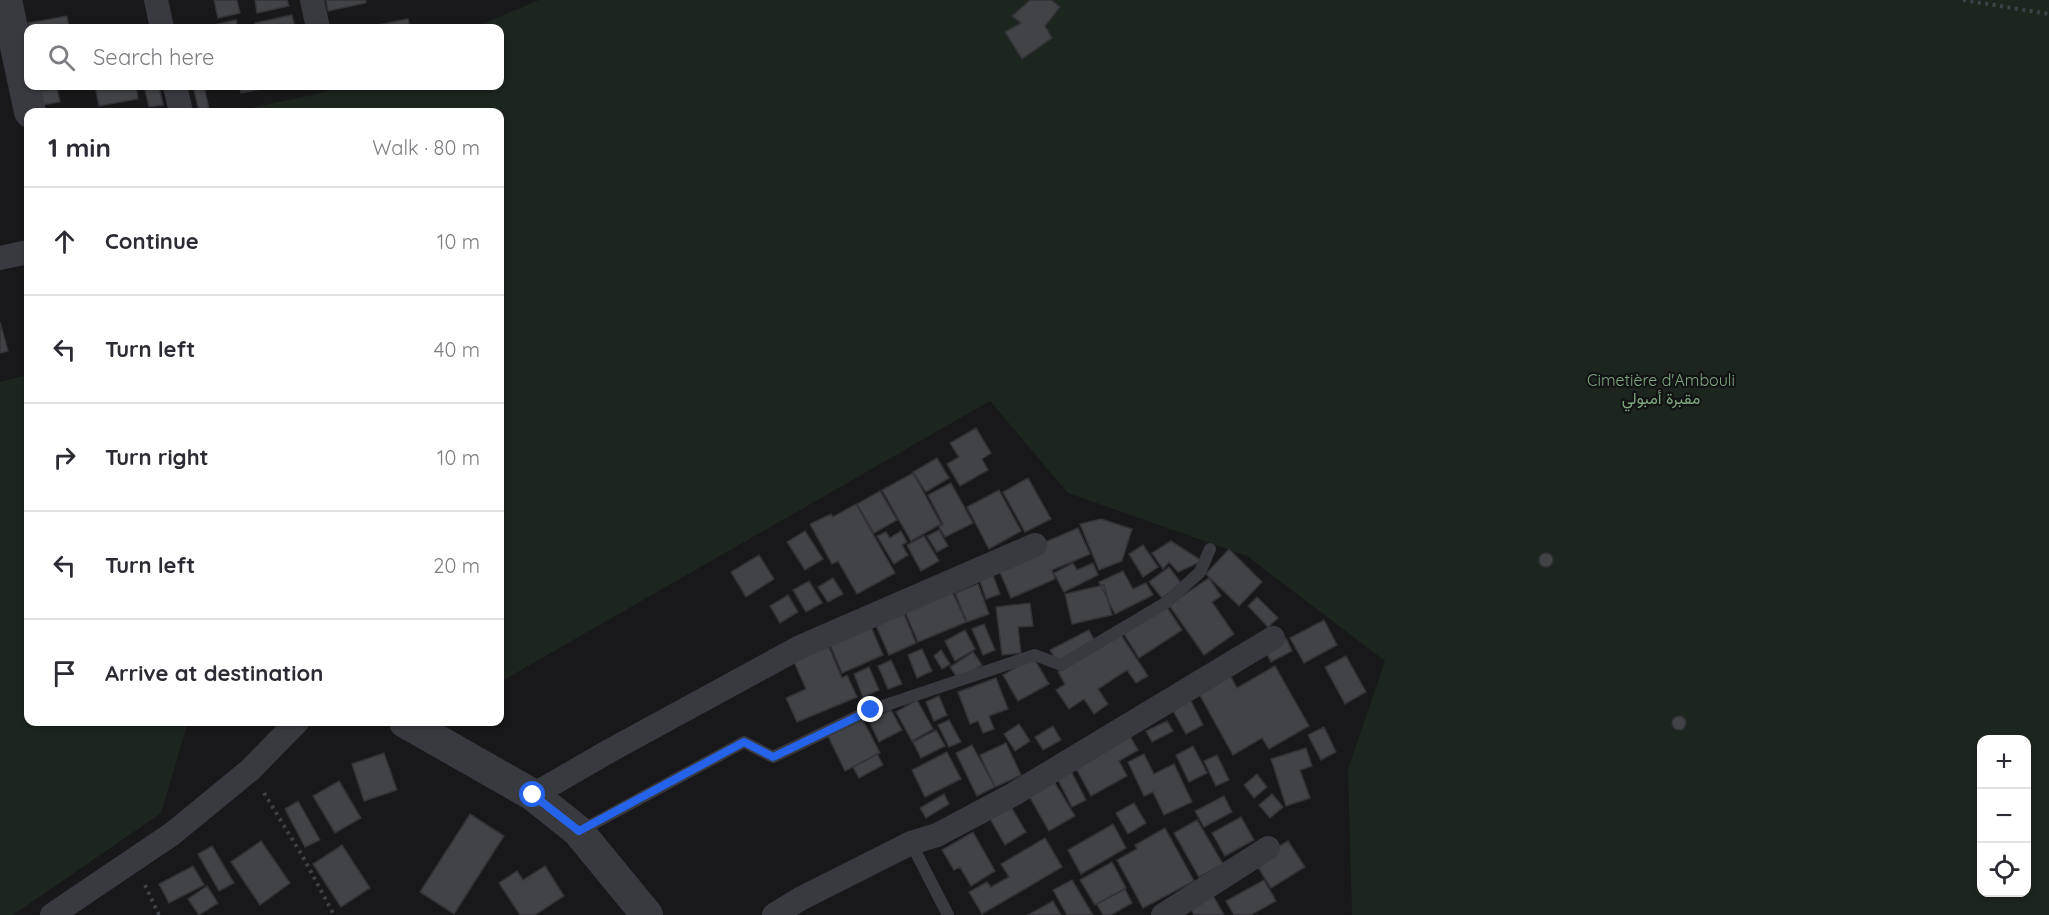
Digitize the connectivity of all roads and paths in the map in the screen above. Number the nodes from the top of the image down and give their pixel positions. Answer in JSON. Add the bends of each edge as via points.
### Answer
{"nodes":[{"id":1,"x":6,"y":0,"type":"edge"},
{"id":2,"x":156,"y":0,"type":"edge"},
{"id":3,"x":312,"y":0,"type":"edge"},
{"id":4,"x":1963,"y":0,"type":"edge"},
{"id":5,"x":2049,"y":14,"type":"edge"},
{"id":6,"x":161,"y":24,"type":"edge"},
{"id":7,"x":317,"y":24,"type":"edge"},
{"id":8,"x":24,"y":84,"type":"edge"},
{"id":9,"x":25,"y":90,"type":"edge"},
{"id":10,"x":176,"y":90,"type":"edge"},
{"id":11,"x":29,"y":108,"type":"edge"},
{"id":12,"x":180,"y":108,"type":"edge"},
{"id":13,"x":24,"y":253,"type":"edge"},
{"id":14,"x":0,"y":258,"type":"edge"},
{"id":15,"x":1035,"y":545,"type":"dead end"},
{"id":16,"x":1210,"y":549,"type":"dead end"},
{"id":17,"x":1273,"y":638,"type":"dead end"},
{"id":18,"x":293,"y":726,"type":"edge"},
{"id":19,"x":412,"y":726,"type":"edge"},
{"id":20,"x":250,"y":770,"type":"junction"},
{"id":21,"x":533,"y":795,"type":"junction"},
{"id":22,"x":579,"y":831,"type":"junction"},
{"id":23,"x":911,"y":843,"type":"junction"},
{"id":24,"x":1268,"y":848,"type":"dead end"},
{"id":25,"x":52,"y":915,"type":"edge"},
{"id":26,"x":334,"y":915,"type":"edge"},
{"id":27,"x":646,"y":915,"type":"edge"},
{"id":28,"x":774,"y":915,"type":"edge"},
{"id":29,"x":948,"y":915,"type":"edge"},
{"id":30,"x":1163,"y":915,"type":"edge"}],
"edges":[{"from":1,"to":8,"type":"street"},
{"from":2,"to":6,"type":"street"},
{"from":3,"to":7,"type":"street"},
{"from":4,"to":5,"type":"path"},
{"from":9,"to":11,"type":"street"},
{"from":10,"to":12,"type":"street"},
{"from":13,"to":14,"type":"street"},
{"from":15,"to":21,"type":"street","via":[[800,647]]},
{"from":16,"to":22,"type":"lane","via":[[1200,572],[1167,602],[1061,665],[1035,655],[871,710],[773,757],[744,742]]},
{"from":17,"to":23,"type":"street","via":[[1014,794],[937,835]]},
{"from":18,"to":20,"type":"street"},
{"from":19,"to":21,"type":"street"},
{"from":20,"to":25,"type":"street","via":[[172,834]]},
{"from":20,"to":26,"type":"path"},
{"from":21,"to":22,"type":"street"},
{"from":22,"to":27,"type":"street"},
{"from":23,"to":28,"type":"street"},
{"from":23,"to":29,"type":"lane"},
{"from":24,"to":30,"type":"street"}]}
